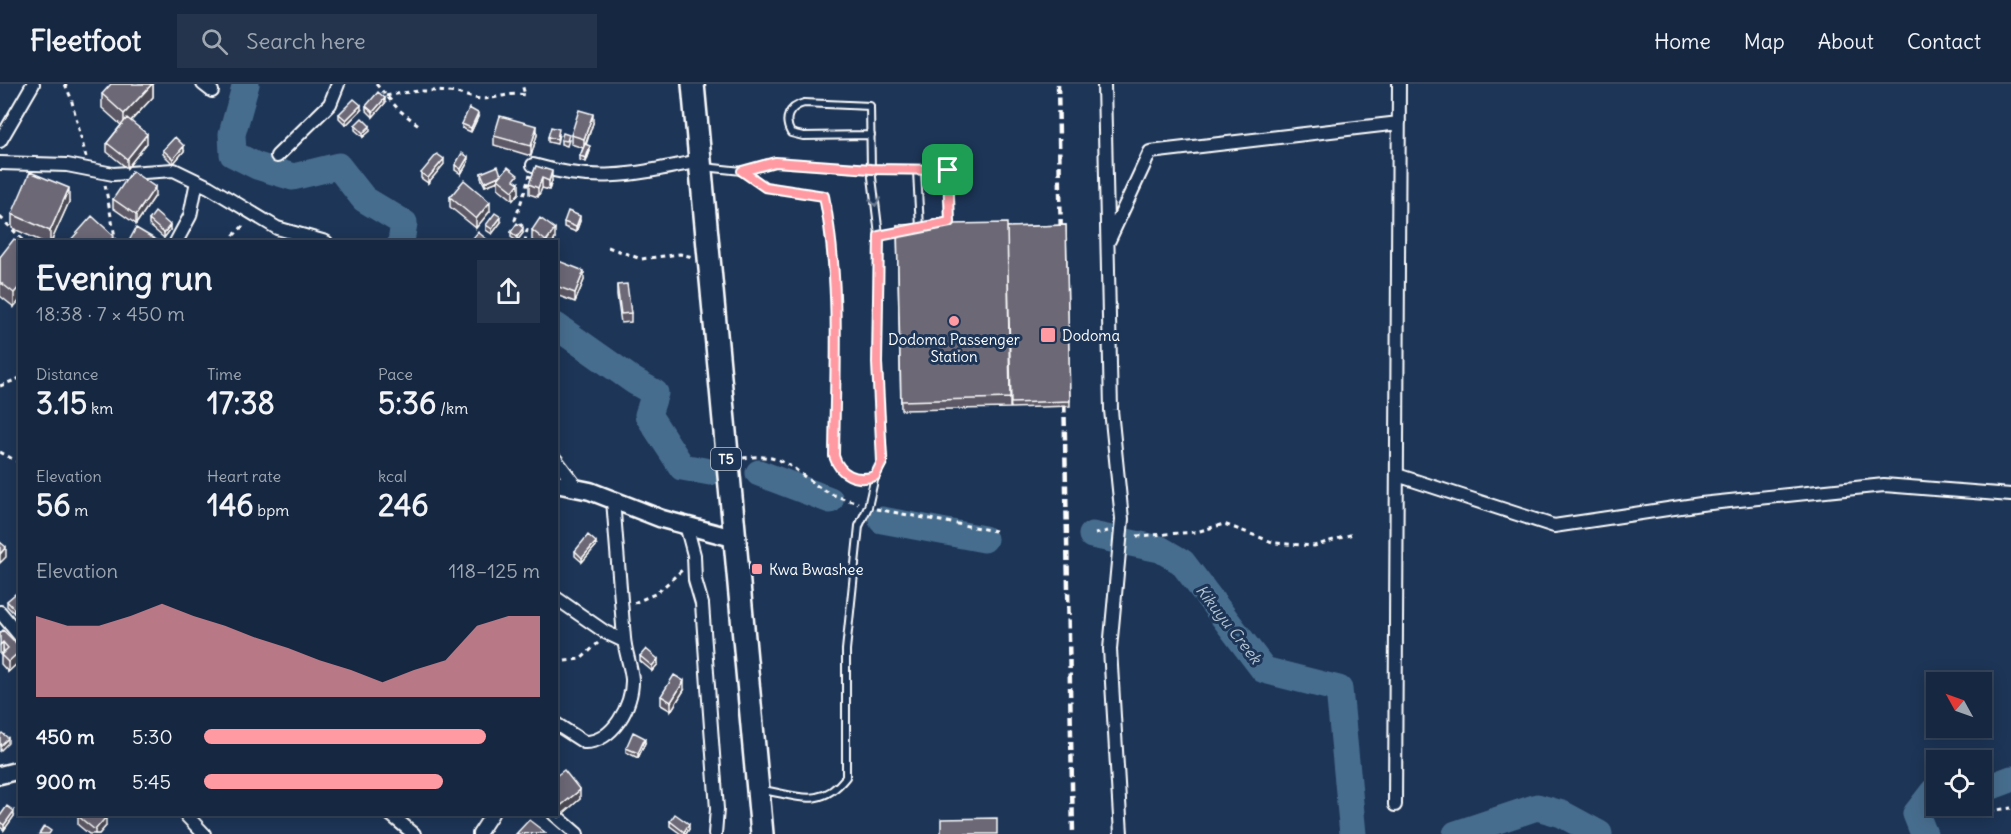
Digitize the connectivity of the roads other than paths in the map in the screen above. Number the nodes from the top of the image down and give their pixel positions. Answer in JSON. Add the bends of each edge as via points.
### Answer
{"nodes":[{"id":1,"x":33,"y":84,"type":"edge"},
{"id":2,"x":338,"y":84,"type":"edge"},
{"id":3,"x":693,"y":84,"type":"edge"},
{"id":4,"x":1104,"y":84,"type":"edge"},
{"id":5,"x":1399,"y":84,"type":"edge"},
{"id":6,"x":1400,"y":123,"type":"junction"},
{"id":7,"x":871,"y":135,"type":"junction"},
{"id":8,"x":0,"y":141,"type":"edge"},
{"id":9,"x":277,"y":156,"type":"dead end"},
{"id":10,"x":0,"y":163,"type":"edge"},
{"id":11,"x":700,"y":164,"type":"junction"},
{"id":12,"x":533,"y":165,"type":"road end"},
{"id":13,"x":871,"y":169,"type":"junction"},
{"id":14,"x":742,"y":171,"type":"junction"},
{"id":15,"x":918,"y":171,"type":"junction"},
{"id":16,"x":197,"y":181,"type":"junction"},
{"id":17,"x":920,"y":228,"type":"junction"},
{"id":18,"x":879,"y":236,"type":"junction"},
{"id":19,"x":177,"y":240,"type":"edge"},
{"id":20,"x":319,"y":240,"type":"edge"},
{"id":21,"x":1107,"y":244,"type":"junction"},
{"id":22,"x":558,"y":463,"type":"edge"},
{"id":23,"x":1397,"y":475,"type":"junction"},
{"id":24,"x":875,"y":476,"type":"junction"},
{"id":25,"x":558,"y":484,"type":"edge"},
{"id":26,"x":578,"y":489,"type":"junction"},
{"id":27,"x":2011,"y":495,"type":"edge"},
{"id":28,"x":613,"y":500,"type":"junction"},
{"id":29,"x":686,"y":525,"type":"junction"},
{"id":30,"x":733,"y":538,"type":"junction"},
{"id":31,"x":558,"y":599,"type":"edge"},
{"id":32,"x":0,"y":612,"type":"edge"},
{"id":33,"x":18,"y":634,"type":"edge"},
{"id":34,"x":624,"y":641,"type":"junction"},
{"id":35,"x":558,"y":725,"type":"edge"},
{"id":36,"x":18,"y":770,"type":"edge"},
{"id":37,"x":0,"y":775,"type":"edge"},
{"id":38,"x":759,"y":790,"type":"junction"},
{"id":39,"x":1395,"y":805,"type":"dead end"},
{"id":40,"x":187,"y":816,"type":"edge"},
{"id":41,"x":392,"y":816,"type":"edge"},
{"id":42,"x":491,"y":816,"type":"edge"},
{"id":43,"x":556,"y":816,"type":"edge"},
{"id":44,"x":204,"y":834,"type":"edge"},
{"id":45,"x":414,"y":834,"type":"edge"},
{"id":46,"x":479,"y":834,"type":"edge"},
{"id":47,"x":577,"y":834,"type":"edge"},
{"id":48,"x":715,"y":834,"type":"edge"},
{"id":49,"x":762,"y":834,"type":"edge"},
{"id":50,"x":1121,"y":834,"type":"edge"}],
"edges":[{"from":1,"to":8,"type":"street"},
{"from":2,"to":9,"type":"street","via":[[330,104]]},
{"from":3,"to":11,"type":"highway","number":"T5"},
{"from":4,"to":21,"type":"street"},
{"from":5,"to":6,"type":"street"},
{"from":6,"to":21,"type":"street","via":[[1150,152]]},
{"from":6,"to":23,"type":"street"},
{"from":7,"to":7,"type":"lane","via":[[870,106],[804,103],[788,113],[790,133]]},
{"from":7,"to":13,"type":"lane"},
{"from":10,"to":16,"type":"street","via":[[67,165],[103,172],[174,170]]},
{"from":11,"to":12,"type":"street","via":[[628,176],[590,177]]},
{"from":11,"to":14,"type":"lane"},
{"from":11,"to":30,"type":"highway","number":"T5"},
{"from":13,"to":14,"type":"lane","via":[[775,162]]},
{"from":13,"to":15,"type":"lane"},
{"from":13,"to":18,"type":"lane","one_way":true},
{"from":14,"to":24,"type":"lane","via":[[765,187],[824,196],[831,230],[836,341],[834,456],[837,466],[849,476]]},
{"from":15,"to":17,"type":"lane"},
{"from":15,"to":17,"type":"lane","via":[[948,170],[950,222]]},
{"from":16,"to":19,"type":"street","via":[[190,216]]},
{"from":16,"to":20,"type":"street","via":[[277,228]]},
{"from":17,"to":18,"type":"lane"},
{"from":18,"to":24,"type":"lane","via":[[877,363],[882,462]]},
{"from":21,"to":50,"type":"street","via":[[1111,410],[1122,519],[1110,649]]},
{"from":22,"to":26,"type":"street"},
{"from":23,"to":27,"type":"street","via":[[1554,526],[1701,504],[1884,484]]},
{"from":23,"to":39,"type":"street"},
{"from":24,"to":38,"type":"lane","via":[[859,526],[848,639],[846,777],[835,791],[819,799]]},
{"from":25,"to":26,"type":"street"},
{"from":26,"to":28,"type":"street"},
{"from":28,"to":29,"type":"street"},
{"from":28,"to":34,"type":"street"},
{"from":29,"to":30,"type":"street"},
{"from":29,"to":48,"type":"street","via":[[694,555],[694,580],[702,604],[717,809]]},
{"from":30,"to":38,"type":"highway","number":"T5"},
{"from":31,"to":34,"type":"street"},
{"from":32,"to":33,"type":"street"},
{"from":34,"to":35,"type":"street","via":[[632,680],[618,723],[603,739],[592,742],[577,739]]},
{"from":36,"to":37,"type":"street"},
{"from":38,"to":49,"type":"highway","number":"T5"},
{"from":40,"to":44,"type":"street"},
{"from":41,"to":45,"type":"street"},
{"from":42,"to":46,"type":"street"},
{"from":43,"to":47,"type":"street"}]}
